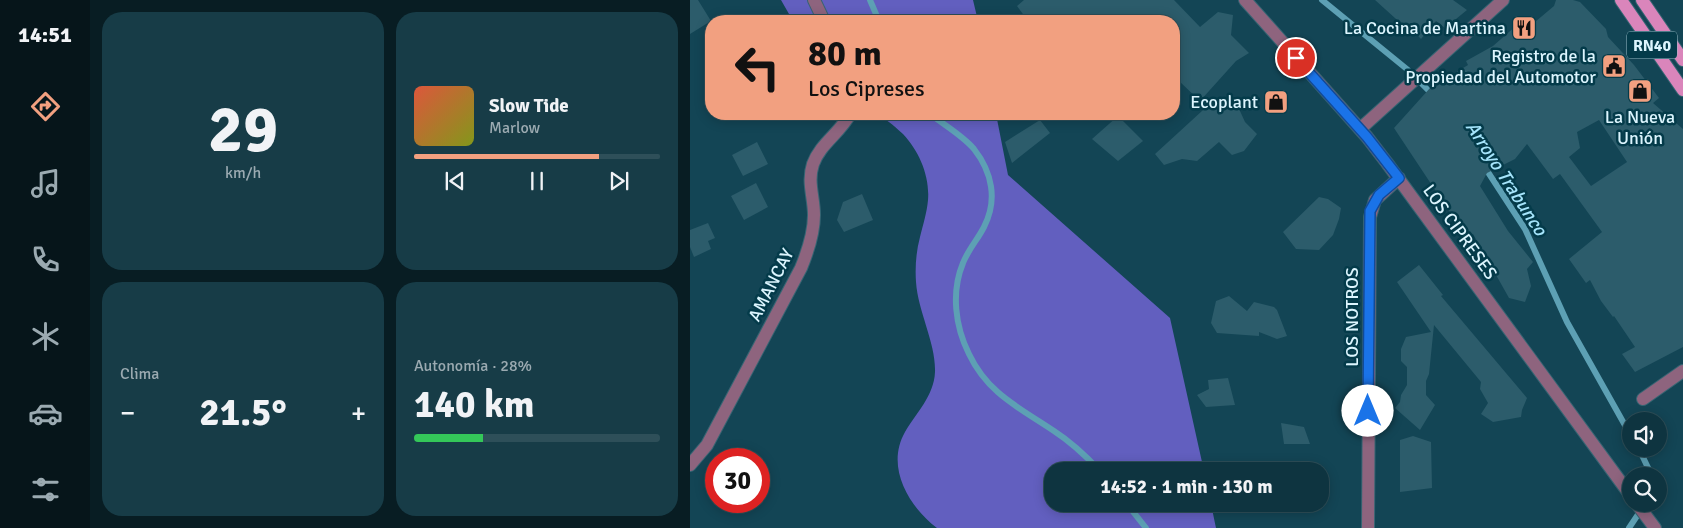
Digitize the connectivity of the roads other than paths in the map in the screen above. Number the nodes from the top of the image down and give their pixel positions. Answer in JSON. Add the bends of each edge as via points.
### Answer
{"nodes":[{"id":1,"x":814,"y":0,"type":"edge"},
{"id":2,"x":1245,"y":0,"type":"edge"},
{"id":3,"x":1503,"y":0,"type":"edge"},
{"id":4,"x":1621,"y":0,"type":"edge"},
{"id":5,"x":1642,"y":0,"type":"edge"},
{"id":6,"x":821,"y":15,"type":"edge"},
{"id":7,"x":1683,"y":60,"type":"edge"},
{"id":8,"x":1683,"y":90,"type":"edge"},
{"id":9,"x":846,"y":120,"type":"edge"},
{"id":10,"x":1360,"y":129,"type":"junction"},
{"id":11,"x":1399,"y":178,"type":"junction"},
{"id":12,"x":1683,"y":371,"type":"edge"},
{"id":13,"x":1643,"y":399,"type":"dead end"},
{"id":14,"x":690,"y":465,"type":"edge"},
{"id":15,"x":1622,"y":484,"type":"edge"},
{"id":16,"x":1643,"y":512,"type":"edge"},
{"id":17,"x":1653,"y":525,"type":"edge"},
{"id":18,"x":1368,"y":528,"type":"edge"}],
"edges":[{"from":1,"to":6,"type":"street"},
{"from":2,"to":10,"type":"street","name":"LOS CIPRESES"},
{"from":3,"to":10,"type":"street"},
{"from":4,"to":8,"type":"main road","number":"RN40"},
{"from":5,"to":7,"type":"main road","number":"RN40"},
{"from":9,"to":14,"type":"street","name":"AMANCAY","via":[[814,164],[811,181],[813,228],[807,255],[707,446]]},
{"from":10,"to":11,"type":"street","name":"LOS CIPRESES"},
{"from":11,"to":15,"type":"street","name":"LOS CIPRESES"},
{"from":11,"to":18,"type":"street","name":"LOS NOTROS","via":[[1375,200],[1370,217]]},
{"from":12,"to":13,"type":"street"},
{"from":16,"to":17,"type":"street"}]}
